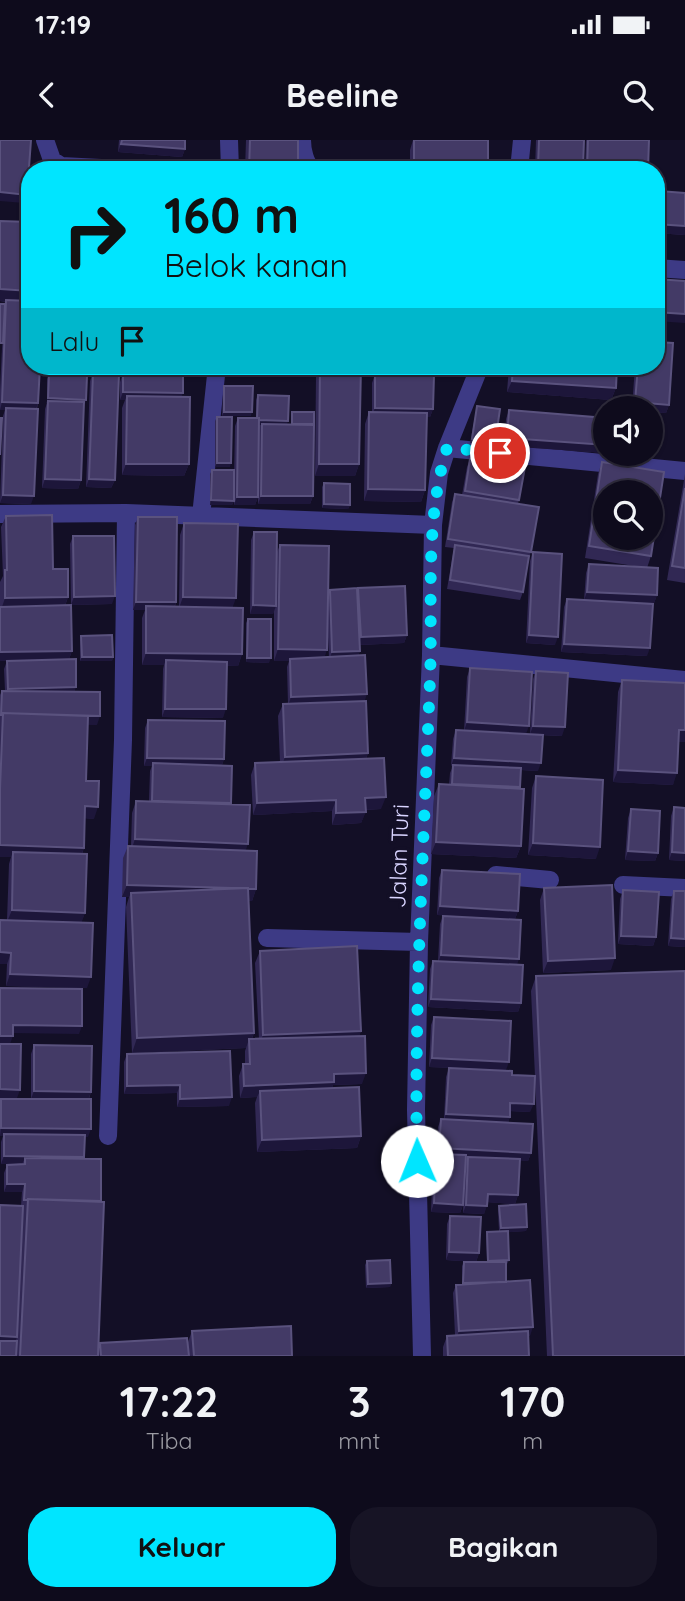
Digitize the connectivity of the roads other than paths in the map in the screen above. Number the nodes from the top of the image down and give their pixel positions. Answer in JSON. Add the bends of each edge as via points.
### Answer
{"nodes":[{"id":1,"x":45,"y":140,"type":"edge"},
{"id":2,"x":229,"y":140,"type":"edge"},
{"id":3,"x":302,"y":140,"type":"edge"},
{"id":4,"x":522,"y":140,"type":"edge"},
{"id":5,"x":54,"y":161,"type":"edge"},
{"id":6,"x":230,"y":161,"type":"edge"},
{"id":7,"x":306,"y":161,"type":"edge"},
{"id":8,"x":520,"y":161,"type":"edge"},
{"id":9,"x":665,"y":269,"type":"edge"},
{"id":10,"x":685,"y":270,"type":"edge"},
{"id":11,"x":216,"y":375,"type":"edge"},
{"id":12,"x":476,"y":375,"type":"edge"},
{"id":13,"x":447,"y":448,"type":"junction"},
{"id":14,"x":685,"y":471,"type":"edge"},
{"id":15,"x":125,"y":513,"type":"junction"},
{"id":16,"x":0,"y":514,"type":"edge"},
{"id":17,"x":201,"y":516,"type":"junction"},
{"id":18,"x":433,"y":524,"type":"junction"},
{"id":19,"x":431,"y":654,"type":"junction"},
{"id":20,"x":685,"y":680,"type":"edge"},
{"id":21,"x":474,"y":873,"type":"edge"},
{"id":22,"x":550,"y":880,"type":"dead end"},
{"id":23,"x":623,"y":886,"type":"dead end"},
{"id":24,"x":685,"y":888,"type":"edge"},
{"id":25,"x":267,"y":938,"type":"dead end"},
{"id":26,"x":419,"y":942,"type":"junction"},
{"id":27,"x":108,"y":1136,"type":"dead end"},
{"id":28,"x":422,"y":1356,"type":"edge"}],
"edges":[{"from":1,"to":5,"type":"street"},
{"from":2,"to":6,"type":"street"},
{"from":3,"to":7,"type":"street"},
{"from":4,"to":8,"type":"street"},
{"from":9,"to":10,"type":"street"},
{"from":11,"to":17,"type":"street"},
{"from":12,"to":13,"type":"street","name":"Jalan Turi"},
{"from":13,"to":14,"type":"street"},
{"from":13,"to":18,"type":"street","name":"Jalan Turi"},
{"from":15,"to":16,"type":"street"},
{"from":15,"to":17,"type":"street"},
{"from":15,"to":27,"type":"street","via":[[123,740]]},
{"from":17,"to":18,"type":"street"},
{"from":18,"to":19,"type":"street","name":"Jalan Turi"},
{"from":19,"to":20,"type":"street"},
{"from":19,"to":26,"type":"street","name":"Jalan Turi","via":[[429,869]]},
{"from":21,"to":22,"type":"street"},
{"from":23,"to":24,"type":"street"},
{"from":25,"to":26,"type":"street"},
{"from":26,"to":28,"type":"street","name":"Jalan Turi","via":[[416,1110]]}]}
